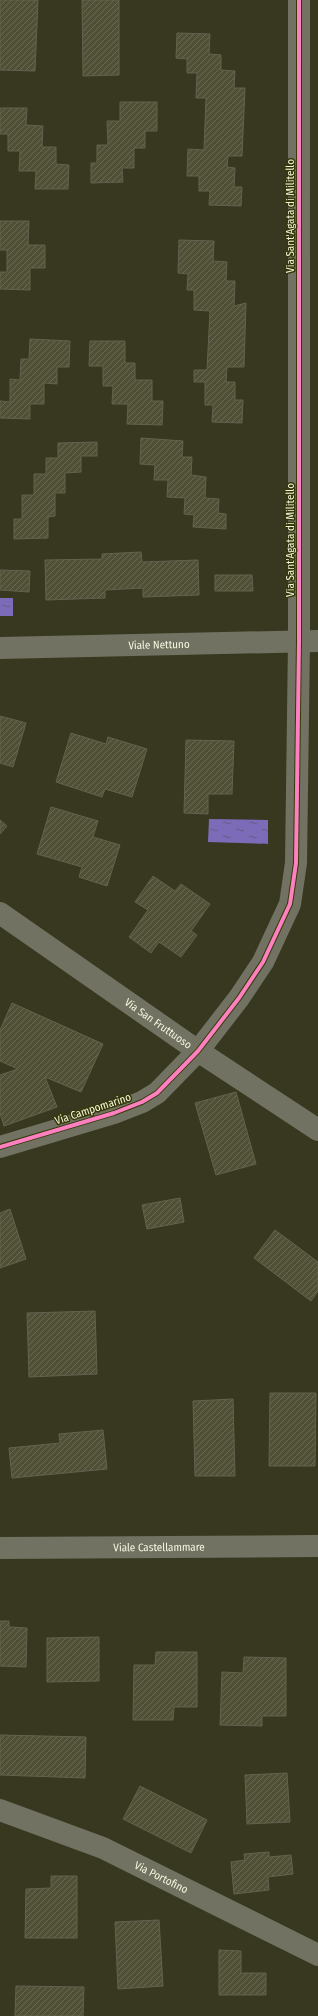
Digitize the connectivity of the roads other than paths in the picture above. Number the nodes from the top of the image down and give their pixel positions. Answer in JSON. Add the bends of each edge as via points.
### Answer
{"nodes":[{"id":1,"x":299,"y":0,"type":"edge"},
{"id":2,"x":309,"y":641,"type":"edge"},
{"id":3,"x":0,"y":648,"type":"edge"},
{"id":4,"x":0,"y":914,"type":"edge"},
{"id":5,"x":198,"y":1051,"type":"junction"},
{"id":6,"x":318,"y":1130,"type":"edge"},
{"id":7,"x":0,"y":1147,"type":"edge"},
{"id":8,"x":318,"y":1546,"type":"edge"},
{"id":9,"x":0,"y":1548,"type":"edge"},
{"id":10,"x":0,"y":1810,"type":"edge"},
{"id":11,"x":318,"y":1955,"type":"edge"}],
"edges":[{"from":1,"to":2,"type":"street","name":"Via Sant'Agata di Militello"},
{"from":2,"to":3,"type":"street","name":"Viale Nettuno"},
{"from":2,"to":5,"type":"street","name":"Via Sant'Agata di Militello","via":[[292,899],[282,926],[259,968]]},
{"from":4,"to":5,"type":"street","name":"Via San Fruttuoso"},
{"from":5,"to":6,"type":"street","name":"Via San Fruttuoso"},
{"from":5,"to":7,"type":"street","name":"Via Campomarino","via":[[164,1087],[142,1102],[114,1113]]},
{"from":8,"to":9,"type":"street","name":"Viale Castellammare"},
{"from":10,"to":11,"type":"street","name":"Via Portofino","via":[[103,1848]]}]}
